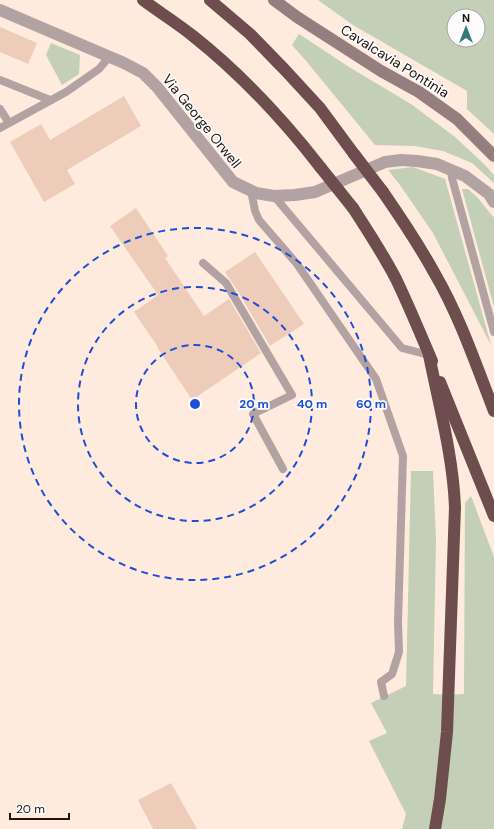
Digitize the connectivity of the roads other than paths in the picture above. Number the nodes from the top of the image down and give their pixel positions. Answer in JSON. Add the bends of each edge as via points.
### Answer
{"nodes":[{"id":1,"x":143,"y":0,"type":"edge"},
{"id":2,"x":210,"y":0,"type":"edge"},
{"id":3,"x":274,"y":0,"type":"edge"},
{"id":4,"x":0,"y":10,"type":"edge"},
{"id":5,"x":109,"y":56,"type":"junction"},
{"id":6,"x":0,"y":80,"type":"edge"},
{"id":7,"x":50,"y":100,"type":"junction"},
{"id":8,"x":0,"y":109,"type":"edge"},
{"id":9,"x":9,"y":123,"type":"junction"},
{"id":10,"x":0,"y":128,"type":"edge"},
{"id":11,"x":494,"y":156,"type":"edge"},
{"id":12,"x":451,"y":169,"type":"junction"},
{"id":13,"x":251,"y":190,"type":"junction"},
{"id":14,"x":274,"y":196,"type":"junction"},
{"id":15,"x":494,"y":202,"type":"edge"},
{"id":16,"x":203,"y":263,"type":"dead end"},
{"id":17,"x":494,"y":332,"type":"edge"},
{"id":18,"x":429,"y":355,"type":"junction"},
{"id":19,"x":494,"y":411,"type":"edge"},
{"id":20,"x":283,"y":469,"type":"dead end"},
{"id":21,"x":494,"y":516,"type":"edge"},
{"id":22,"x":384,"y":696,"type":"dead end"},
{"id":23,"x":435,"y":829,"type":"edge"}],
"edges":[{"from":1,"to":18,"type":"highway","bridge":true,"via":[[232,70],[299,140],[353,208],[375,241],[396,279]]},
{"from":2,"to":19,"type":"highway","bridge":true,"via":[[250,34],[320,108],[383,192],[436,274],[462,328]]},
{"from":3,"to":11,"type":"street","name":"Cavalcavia Pontinia","via":[[451,114]]},
{"from":4,"to":5,"type":"street","name":"Via George Orwell"},
{"from":5,"to":7,"type":"lane","via":[[99,69]]},
{"from":5,"to":13,"type":"street","name":"Via George Orwell","via":[[143,73],[232,182]]},
{"from":6,"to":7,"type":"lane"},
{"from":7,"to":9,"type":"lane"},
{"from":8,"to":9,"type":"lane"},
{"from":9,"to":10,"type":"lane"},
{"from":12,"to":14,"type":"street","name":"Via George Orwell","via":[[417,161],[385,162],[315,192],[295,196]]},
{"from":12,"to":15,"type":"street","name":"Via George Orwell","via":[[489,194]]},
{"from":12,"to":17,"type":"lane"},
{"from":13,"to":14,"type":"street","name":"Via George Orwell"},
{"from":13,"to":22,"type":"lane","via":[[259,220],[297,264],[376,379],[403,456],[399,652],[392,674],[381,682]]},
{"from":14,"to":18,"type":"lane","via":[[402,348]]},
{"from":16,"to":20,"type":"lane","via":[[226,283],[292,395],[253,414]]},
{"from":18,"to":21,"type":"highway"},
{"from":18,"to":23,"type":"highway","via":[[452,469],[455,508],[447,732]]}]}
